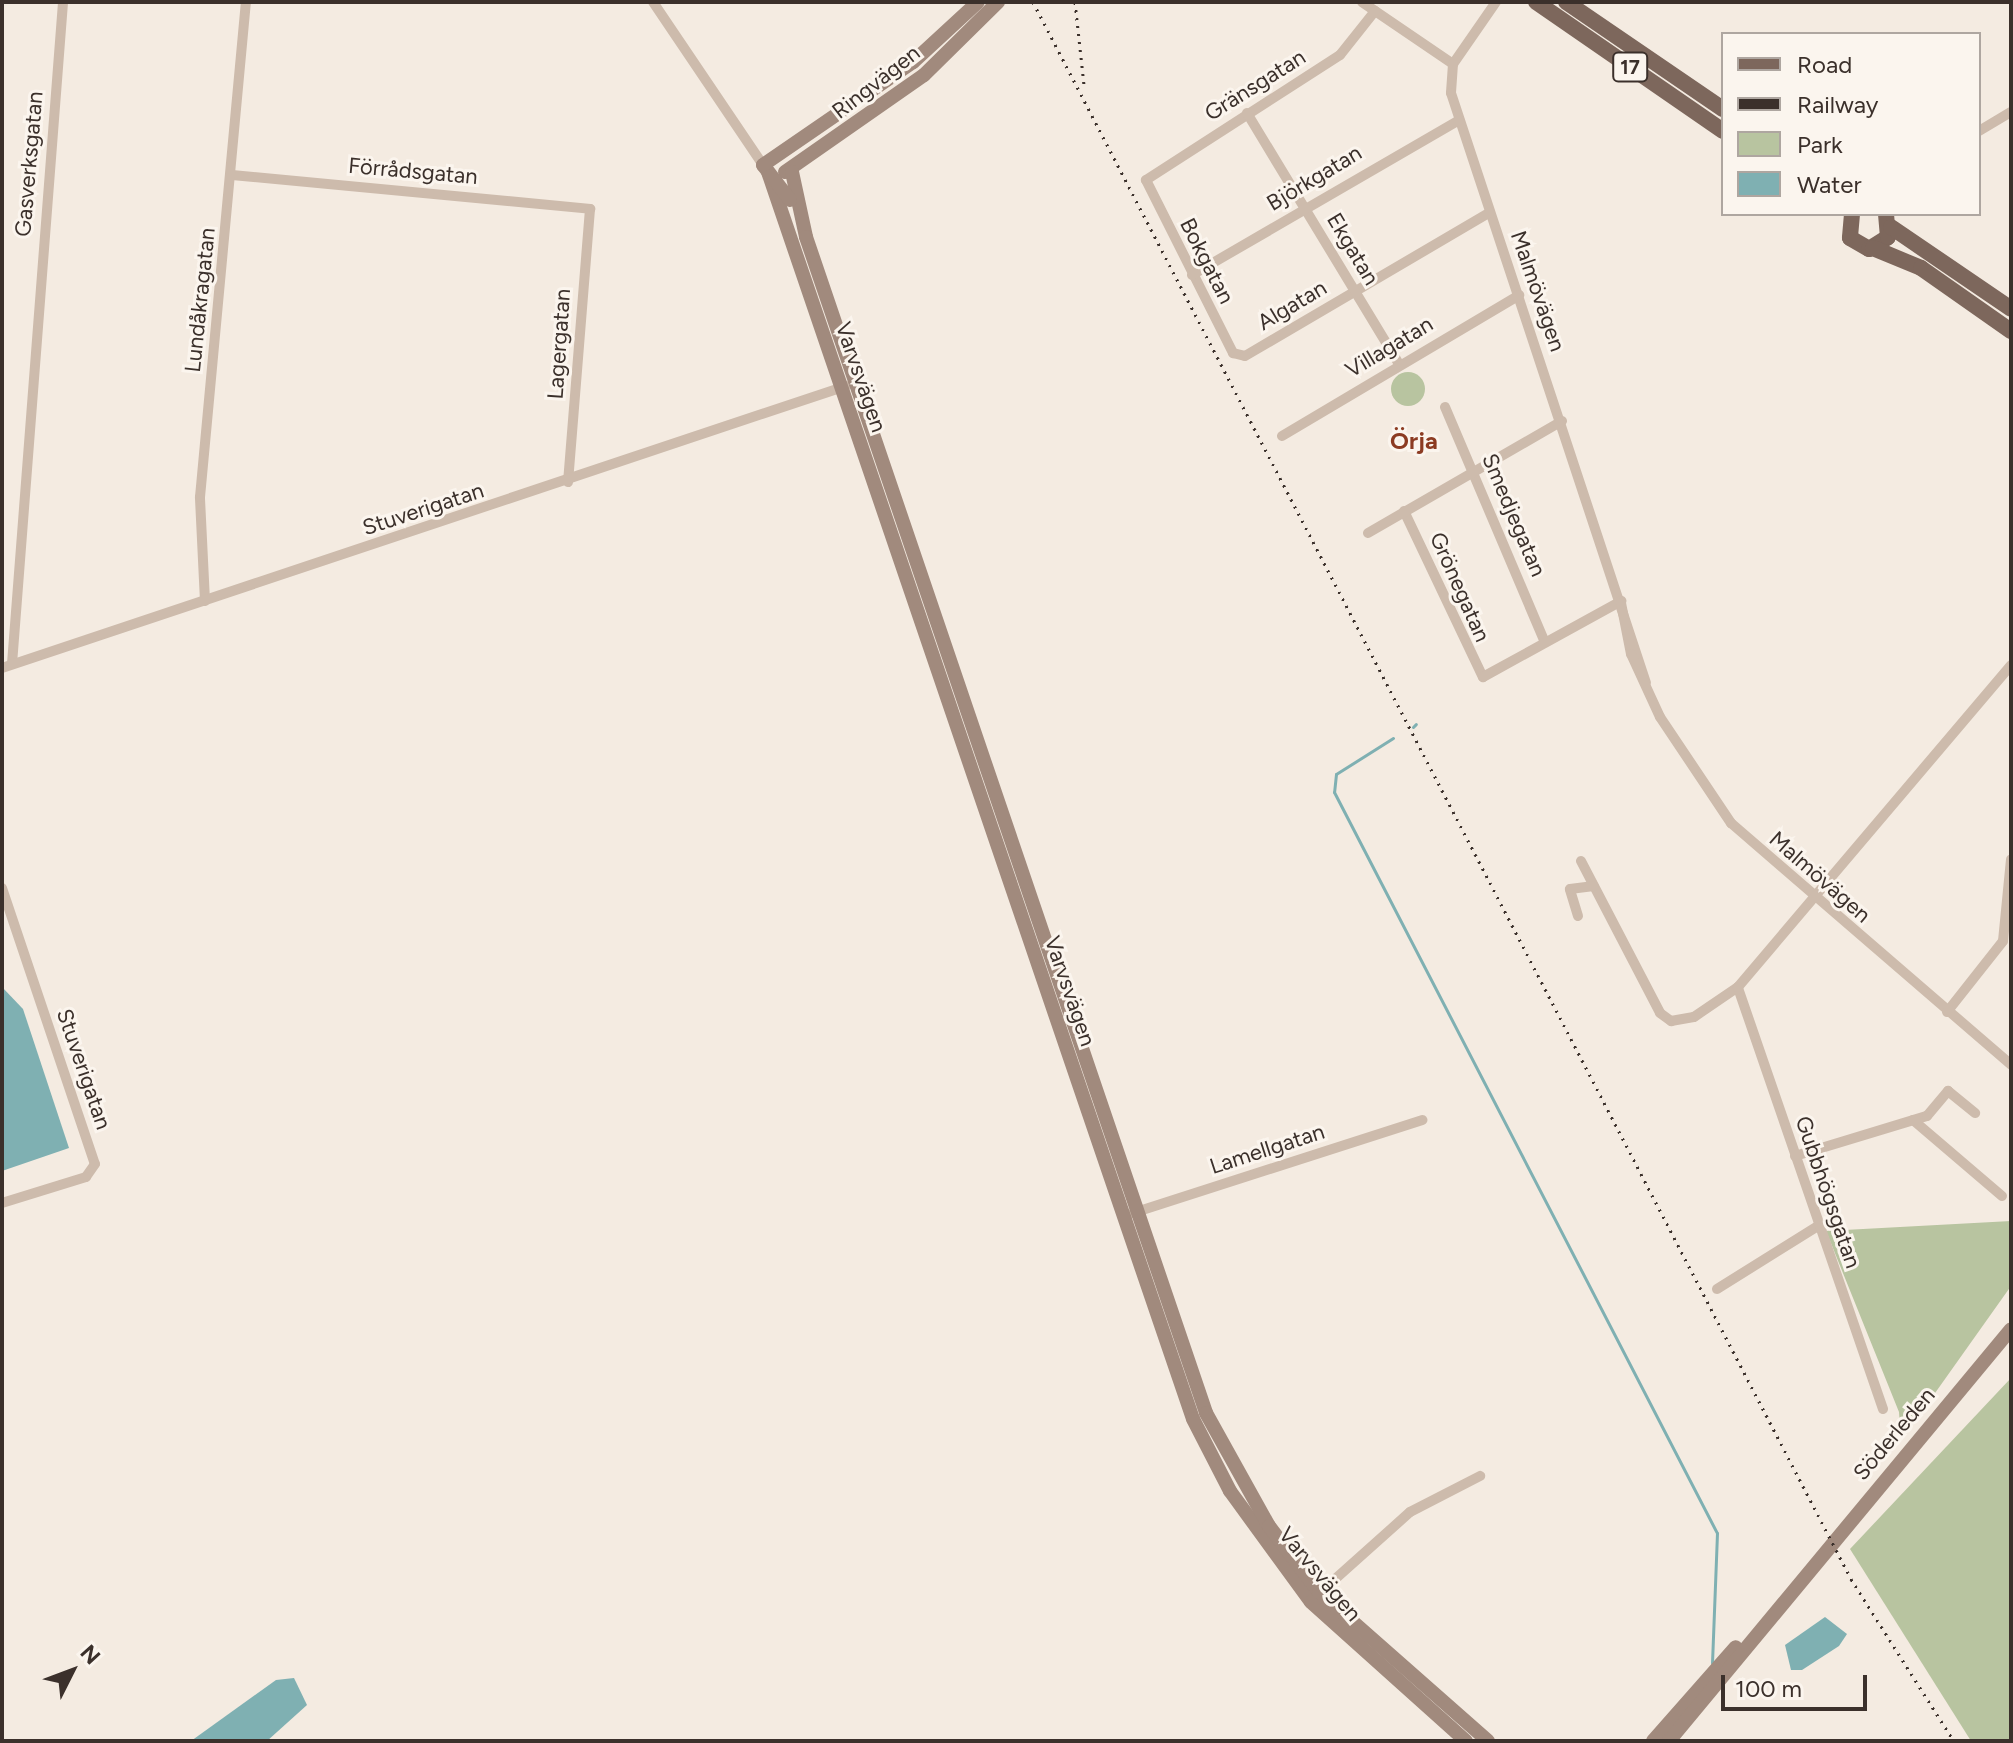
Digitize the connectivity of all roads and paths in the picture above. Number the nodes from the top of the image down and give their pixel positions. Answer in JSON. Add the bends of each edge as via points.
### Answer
{"nodes":[{"id":1,"x":63,"y":2,"type":"edge"},
{"id":2,"x":246,"y":2,"type":"edge"},
{"id":3,"x":653,"y":2,"type":"edge"},
{"id":4,"x":978,"y":2,"type":"edge"},
{"id":5,"x":998,"y":2,"type":"edge"},
{"id":6,"x":1362,"y":2,"type":"edge"},
{"id":7,"x":1496,"y":2,"type":"edge"},
{"id":8,"x":1536,"y":2,"type":"edge"},
{"id":9,"x":1566,"y":2,"type":"edge"},
{"id":10,"x":1375,"y":11,"type":"junction"},
{"id":11,"x":1453,"y":64,"type":"junction"},
{"id":12,"x":1721,"y":108,"type":"edge"},
{"id":13,"x":2011,"y":112,"type":"edge"},
{"id":14,"x":1247,"y":113,"type":"junction"},
{"id":15,"x":1459,"y":120,"type":"junction"},
{"id":16,"x":1721,"y":130,"type":"edge"},
{"id":17,"x":1981,"y":130,"type":"edge"},
{"id":18,"x":766,"y":169,"type":"junction"},
{"id":19,"x":792,"y":172,"type":"junction"},
{"id":20,"x":232,"y":175,"type":"junction"},
{"id":21,"x":1146,"y":180,"type":"joint"},
{"id":22,"x":1304,"y":207,"type":"junction"},
{"id":23,"x":590,"y":209,"type":"joint"},
{"id":24,"x":1490,"y":212,"type":"junction"},
{"id":25,"x":1847,"y":217,"type":"edge"},
{"id":26,"x":1891,"y":220,"type":"edge"},
{"id":27,"x":806,"y":237,"type":"junction"},
{"id":28,"x":1873,"y":248,"type":"junction"},
{"id":29,"x":1192,"y":275,"type":"junction"},
{"id":30,"x":1355,"y":290,"type":"junction"},
{"id":31,"x":1519,"y":295,"type":"junction"},
{"id":32,"x":2011,"y":309,"type":"edge"},
{"id":33,"x":2011,"y":331,"type":"edge"},
{"id":34,"x":1238,"y":357,"type":"joint"},
{"id":35,"x":1399,"y":364,"type":"junction"},
{"id":36,"x":848,"y":386,"type":"junction"},
{"id":37,"x":1445,"y":407,"type":"dead end"},
{"id":38,"x":1562,"y":421,"type":"junction"},
{"id":39,"x":1282,"y":436,"type":"dead end"},
{"id":40,"x":1474,"y":469,"type":"junction"},
{"id":41,"x":568,"y":482,"type":"junction"},
{"id":42,"x":1404,"y":511,"type":"junction"},
{"id":43,"x":1368,"y":533,"type":"dead end"},
{"id":44,"x":205,"y":601,"type":"junction"},
{"id":45,"x":1621,"y":601,"type":"junction"},
{"id":46,"x":1544,"y":640,"type":"junction"},
{"id":47,"x":2011,"y":665,"type":"edge"},
{"id":48,"x":7,"y":666,"type":"edge"},
{"id":49,"x":2011,"y":859,"type":"edge"},
{"id":50,"x":1581,"y":861,"type":"dead end"},
{"id":51,"x":1594,"y":886,"type":"junction"},
{"id":52,"x":2,"y":888,"type":"edge"},
{"id":53,"x":1814,"y":899,"type":"junction"},
{"id":54,"x":1578,"y":916,"type":"dead end"},
{"id":55,"x":1738,"y":987,"type":"junction"},
{"id":56,"x":1947,"y":1012,"type":"junction"},
{"id":57,"x":2011,"y":1065,"type":"edge"},
{"id":58,"x":1975,"y":1113,"type":"dead end"},
{"id":59,"x":1422,"y":1120,"type":"dead end"},
{"id":60,"x":1913,"y":1120,"type":"junction"},
{"id":61,"x":1795,"y":1156,"type":"junction"},
{"id":62,"x":2002,"y":1196,"type":"dead end"},
{"id":63,"x":2,"y":1203,"type":"edge"},
{"id":64,"x":1130,"y":1215,"type":"junction"},
{"id":65,"x":1818,"y":1226,"type":"junction"},
{"id":66,"x":1717,"y":1289,"type":"dead end"},
{"id":67,"x":2011,"y":1329,"type":"edge"},
{"id":68,"x":1883,"y":1409,"type":"dead end"},
{"id":69,"x":1480,"y":1476,"type":"dead end"},
{"id":70,"x":1811,"y":1568,"type":"junction"},
{"id":71,"x":1315,"y":1597,"type":"junction"},
{"id":72,"x":1466,"y":1741,"type":"edge"},
{"id":73,"x":1488,"y":1741,"type":"edge"},
{"id":74,"x":1653,"y":1741,"type":"edge"},
{"id":75,"x":1669,"y":1741,"type":"edge"}],
"edges":[{"from":1,"to":48,"type":"street","name":"Gasverksgatan"},
{"from":2,"to":20,"type":"street","name":"Lundåkragatan"},
{"from":3,"to":18,"type":"street","name":"Varvsvägen"},
{"from":4,"to":18,"type":"main road","name":"Ringvägen","via":[[913,62]]},
{"from":5,"to":19,"type":"main road","name":"Ringvägen","via":[[924,75]]},
{"from":6,"to":10,"type":"street"},
{"from":7,"to":11,"type":"street"},
{"from":8,"to":16,"type":"main road","number":"17"},
{"from":9,"to":12,"type":"main road","number":"17"},
{"from":10,"to":11,"type":"street"},
{"from":10,"to":14,"type":"street","name":"Gränsgatan","via":[[1340,55]]},
{"from":11,"to":15,"type":"street","name":"Malmövägen"},
{"from":13,"to":17,"type":"street"},
{"from":14,"to":21,"type":"street","name":"Gränsgatan"},
{"from":14,"to":22,"type":"street","name":"Ekgatan"},
{"from":15,"to":22,"type":"street","name":"Björkgatan"},
{"from":15,"to":24,"type":"street","name":"Malmövägen"},
{"from":18,"to":19,"type":"main road"},
{"from":18,"to":27,"type":"main road","name":"Varvsvägen","via":[[782,181]]},
{"from":18,"to":36,"type":"main road","name":"Varvsvägen"},
{"from":19,"to":27,"type":"main road","name":"Varvsvägen"},
{"from":20,"to":23,"type":"street","name":"Förrådsgatan"},
{"from":20,"to":44,"type":"street","name":"Lundåkragatan","via":[[200,497]]},
{"from":21,"to":29,"type":"street","name":"Bokgatan"},
{"from":22,"to":29,"type":"street","name":"Björkgatan"},
{"from":22,"to":30,"type":"street","name":"Ekgatan"},
{"from":23,"to":41,"type":"street","name":"Lagergatan"},
{"from":24,"to":30,"type":"street","name":"Algatan"},
{"from":24,"to":31,"type":"street","name":"Malmövägen"},
{"from":25,"to":28,"type":"main road","via":[[1852,241]]},
{"from":26,"to":28,"type":"main road"},
{"from":26,"to":32,"type":"main road"},
{"from":27,"to":36,"type":"main road","name":"Varvsvägen"},
{"from":28,"to":33,"type":"main road","via":[[1921,268]]},
{"from":29,"to":34,"type":"street","name":"Bokgatan"},
{"from":30,"to":34,"type":"street","name":"Algatan"},
{"from":30,"to":35,"type":"street","name":"Ekgatan"},
{"from":31,"to":35,"type":"street","name":"Villagatan"},
{"from":31,"to":38,"type":"street","name":"Malmövägen"},
{"from":35,"to":39,"type":"street","name":"Villagatan"},
{"from":36,"to":41,"type":"street","name":"Stuverigatan"},
{"from":36,"to":64,"type":"main road","name":"Varvsvägen"},
{"from":37,"to":40,"type":"street","name":"Smedjegatan"},
{"from":38,"to":40,"type":"street"},
{"from":38,"to":45,"type":"street","name":"Malmövägen"},
{"from":40,"to":42,"type":"street"},
{"from":40,"to":46,"type":"street","name":"Smedjegatan"},
{"from":41,"to":44,"type":"street","name":"Stuverigatan"},
{"from":42,"to":43,"type":"street"},
{"from":42,"to":46,"type":"street","name":"Grönegatan","via":[[1483,677]]},
{"from":44,"to":48,"type":"street","name":"Stuverigatan"},
{"from":45,"to":46,"type":"street"},
{"from":45,"to":53,"type":"street","name":"Malmövägen","via":[[1646,683],[1698,783]]},
{"from":47,"to":53,"type":"street"},
{"from":49,"to":56,"type":"street","via":[[2003,941]]},
{"from":50,"to":51,"type":"street"},
{"from":51,"to":54,"type":"street","via":[[1570,889]]},
{"from":51,"to":55,"type":"street","via":[[1653,1002],[1671,1021],[1694,1017]]},
{"from":52,"to":63,"type":"street","name":"Stuverigatan","via":[[95,1164],[86,1177]]},
{"from":53,"to":55,"type":"street"},
{"from":53,"to":56,"type":"street","name":"Malmövägen"},
{"from":55,"to":61,"type":"street","name":"Gubbhögsgatan"},
{"from":56,"to":57,"type":"street","name":"Malmövägen"},
{"from":58,"to":60,"type":"street","via":[[1948,1091]]},
{"from":59,"to":64,"type":"street","name":"Lamellgatan"},
{"from":60,"to":61,"type":"street"},
{"from":60,"to":62,"type":"street"},
{"from":61,"to":65,"type":"street","name":"Gubbhögsgatan"},
{"from":64,"to":71,"type":"main road","name":"Varvsvägen","via":[[1193,1419],[1230,1491]]},
{"from":65,"to":66,"type":"street"},
{"from":65,"to":68,"type":"street","name":"Gubbhögsgatan"},
{"from":67,"to":70,"type":"main road","name":"Söderleden"},
{"from":69,"to":71,"type":"street","via":[[1410,1512]]},
{"from":70,"to":74,"type":"main road","name":"Söderleden"},
{"from":70,"to":75,"type":"main road","name":"Söderleden"},
{"from":71,"to":72,"type":"main road","name":"Varvsvägen"},
{"from":71,"to":73,"type":"main road","name":"Varvsvägen"}]}
